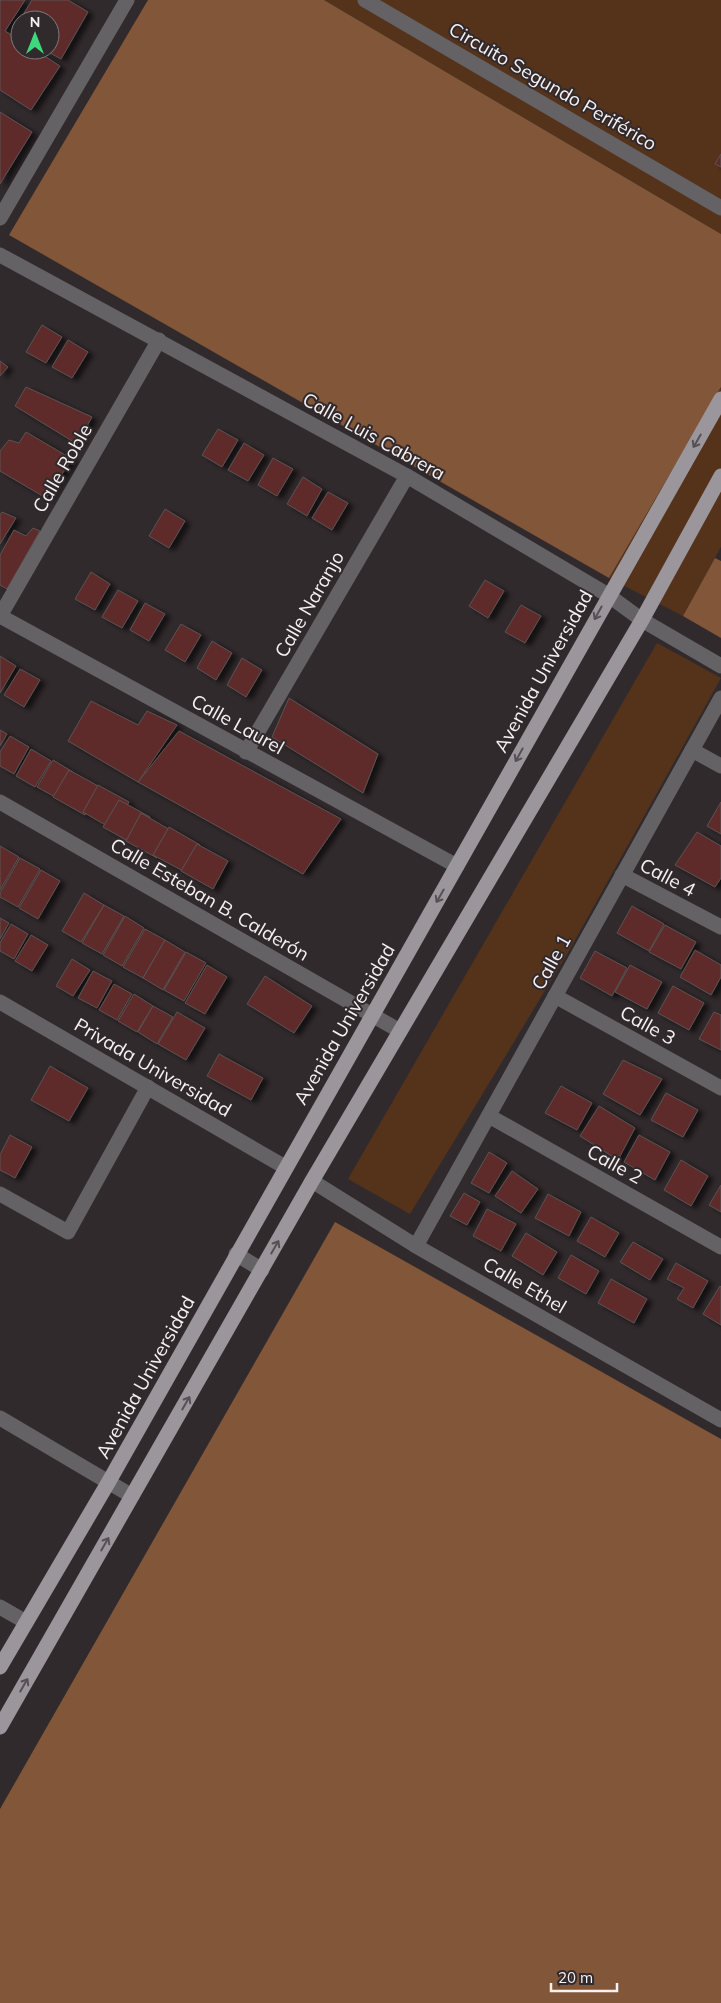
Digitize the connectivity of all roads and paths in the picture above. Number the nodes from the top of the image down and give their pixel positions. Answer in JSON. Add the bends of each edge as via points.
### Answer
{"nodes":[{"id":1,"x":127,"y":0,"type":"edge"},
{"id":2,"x":365,"y":0,"type":"edge"},
{"id":3,"x":721,"y":208,"type":"edge"},
{"id":4,"x":0,"y":218,"type":"edge"},
{"id":5,"x":0,"y":255,"type":"edge"},
{"id":6,"x":159,"y":340,"type":"junction"},
{"id":7,"x":721,"y":399,"type":"edge"},
{"id":8,"x":407,"y":476,"type":"junction"},
{"id":9,"x":721,"y":476,"type":"edge"},
{"id":10,"x":608,"y":595,"type":"junction"},
{"id":11,"x":0,"y":616,"type":"edge"},
{"id":12,"x":642,"y":620,"type":"junction"},
{"id":13,"x":721,"y":666,"type":"edge"},
{"id":14,"x":721,"y":698,"type":"edge"},
{"id":15,"x":692,"y":750,"type":"junction"},
{"id":16,"x":246,"y":752,"type":"junction"},
{"id":17,"x":721,"y":766,"type":"edge"},
{"id":18,"x":0,"y":802,"type":"edge"},
{"id":19,"x":457,"y":866,"type":"junction"},
{"id":20,"x":622,"y":875,"type":"junction"},
{"id":21,"x":721,"y":927,"type":"edge"},
{"id":22,"x":555,"y":996,"type":"junction"},
{"id":23,"x":0,"y":1002,"type":"edge"},
{"id":24,"x":373,"y":1014,"type":"junction"},
{"id":25,"x":400,"y":1031,"type":"junction"},
{"id":26,"x":148,"y":1087,"type":"junction"},
{"id":27,"x":721,"y":1088,"type":"edge"},
{"id":28,"x":489,"y":1116,"type":"junction"},
{"id":29,"x":285,"y":1167,"type":"junction"},
{"id":30,"x":312,"y":1182,"type":"junction"},
{"id":31,"x":0,"y":1194,"type":"edge"},
{"id":32,"x":416,"y":1246,"type":"junction"},
{"id":33,"x":721,"y":1247,"type":"edge"},
{"id":34,"x":236,"y":1254,"type":"junction"},
{"id":35,"x":262,"y":1270,"type":"junction"},
{"id":36,"x":0,"y":1418,"type":"edge"},
{"id":37,"x":721,"y":1420,"type":"edge"},
{"id":38,"x":108,"y":1483,"type":"junction"},
{"id":39,"x":132,"y":1496,"type":"junction"},
{"id":40,"x":0,"y":1607,"type":"edge"},
{"id":41,"x":26,"y":1622,"type":"junction"},
{"id":42,"x":0,"y":1667,"type":"edge"},
{"id":43,"x":0,"y":1727,"type":"edge"}],
"edges":[{"from":1,"to":4,"type":"street"},
{"from":2,"to":3,"type":"street","name":"Circuito Segundo Periférico"},
{"from":5,"to":6,"type":"street","name":"Calle Luis Cabrera"},
{"from":6,"to":8,"type":"street","name":"Calle Luis Cabrera"},
{"from":6,"to":11,"type":"street","name":"Calle Roble"},
{"from":7,"to":10,"type":"main road","name":"Avenida Universidad","one_way":true},
{"from":8,"to":10,"type":"street","name":"Calle Luis Cabrera"},
{"from":8,"to":16,"type":"street","name":"Calle Naranjo"},
{"from":9,"to":12,"type":"main road"},
{"from":10,"to":12,"type":"street","name":"Calle Luis Cabrera"},
{"from":10,"to":19,"type":"main road","name":"Avenida Universidad","one_way":true},
{"from":11,"to":16,"type":"street","name":"Calle Laurel"},
{"from":12,"to":13,"type":"street","name":"Calle Luis Cabrera"},
{"from":12,"to":25,"type":"main road"},
{"from":14,"to":15,"type":"street","name":"Calle 1"},
{"from":15,"to":17,"type":"street"},
{"from":15,"to":20,"type":"street","name":"Calle 1"},
{"from":16,"to":19,"type":"street","name":"Calle Laurel"},
{"from":18,"to":24,"type":"street","name":"Calle Esteban B. Calderón"},
{"from":19,"to":24,"type":"main road","name":"Avenida Universidad","one_way":true},
{"from":20,"to":21,"type":"street","name":"Calle 4"},
{"from":20,"to":22,"type":"street","name":"Calle 1"},
{"from":22,"to":27,"type":"street","name":"Calle 3"},
{"from":22,"to":28,"type":"street","name":"Calle 1"},
{"from":23,"to":26,"type":"street","name":"Privada Universidad"},
{"from":24,"to":25,"type":"street","name":"Calle Esteban B. Calderón"},
{"from":24,"to":29,"type":"main road","name":"Avenida Universidad"},
{"from":25,"to":30,"type":"main road"},
{"from":26,"to":29,"type":"street","name":"Privada Universidad"},
{"from":26,"to":31,"type":"street","via":[[68,1232]]},
{"from":28,"to":32,"type":"street","name":"Calle 1"},
{"from":28,"to":33,"type":"street","name":"Calle 2"},
{"from":29,"to":34,"type":"main road","name":"Avenida Universidad"},
{"from":30,"to":32,"type":"street","name":"Calle Ethel"},
{"from":35,"to":30,"type":"main road","one_way":true},
{"from":32,"to":37,"type":"street","name":"Calle Ethel"},
{"from":34,"to":35,"type":"street"},
{"from":34,"to":38,"type":"main road","name":"Avenida Universidad"},
{"from":39,"to":35,"type":"main road","one_way":true},
{"from":36,"to":38,"type":"street"},
{"from":38,"to":39,"type":"street"},
{"from":38,"to":41,"type":"main road","name":"Avenida Universidad"},
{"from":43,"to":39,"type":"main road","one_way":true},
{"from":40,"to":41,"type":"street"},
{"from":41,"to":42,"type":"main road","name":"Avenida Universidad"}]}
